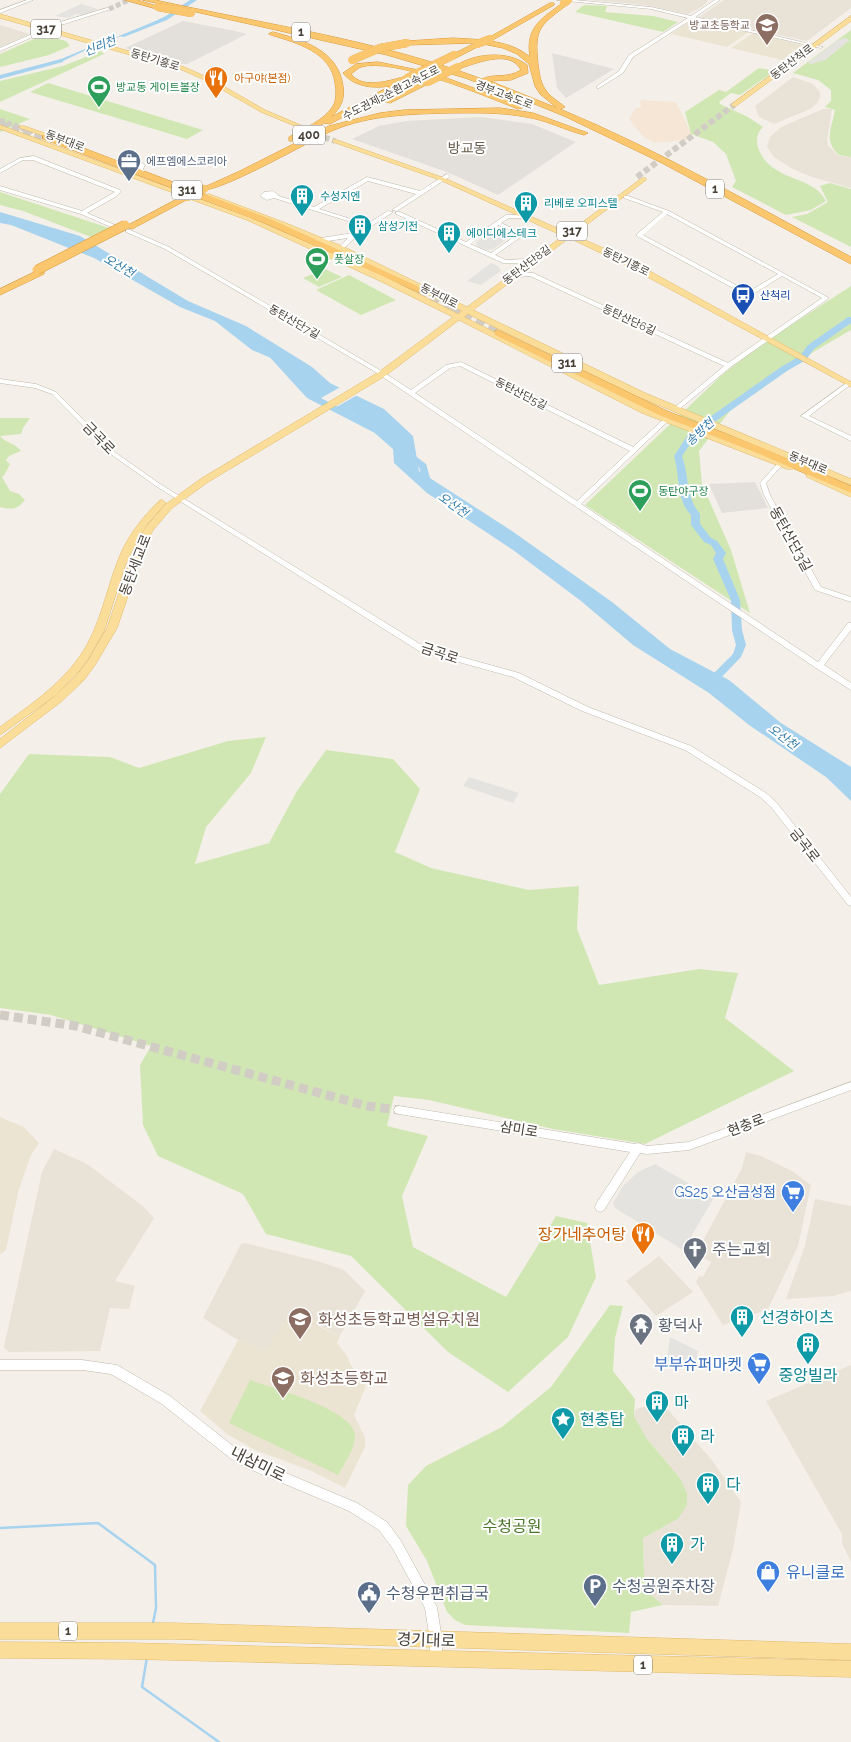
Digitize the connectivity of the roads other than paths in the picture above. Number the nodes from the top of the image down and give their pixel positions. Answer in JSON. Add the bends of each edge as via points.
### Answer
{"nodes":[{"id":1,"x":26,"y":0,"type":"edge"},
{"id":2,"x":31,"y":0,"type":"edge"},
{"id":3,"x":128,"y":0,"type":"edge"},
{"id":4,"x":146,"y":0,"type":"edge"},
{"id":5,"x":718,"y":0,"type":"edge"},
{"id":6,"x":563,"y":1,"type":"edge"},
{"id":7,"x":161,"y":6,"type":"junction"},
{"id":8,"x":108,"y":9,"type":"tunnel mouth"},
{"id":9,"x":0,"y":11,"type":"edge"},
{"id":10,"x":193,"y":12,"type":"junction"},
{"id":11,"x":210,"y":17,"type":"junction"},
{"id":12,"x":690,"y":17,"type":"junction"},
{"id":13,"x":0,"y":18,"type":"edge"},
{"id":14,"x":851,"y":18,"type":"edge"},
{"id":15,"x":851,"y":24,"type":"edge"},
{"id":16,"x":45,"y":30,"type":"junction"},
{"id":17,"x":818,"y":46,"type":"junction"},
{"id":18,"x":0,"y":50,"type":"edge"},
{"id":19,"x":445,"y":69,"type":"junction"},
{"id":20,"x":535,"y":70,"type":"junction"},
{"id":21,"x":411,"y":79,"type":"junction"},
{"id":22,"x":600,"y":87,"type":"dead end"},
{"id":23,"x":340,"y":100,"type":"junction"},
{"id":24,"x":737,"y":106,"type":"tunnel mouth"},
{"id":25,"x":0,"y":125,"type":"edge"},
{"id":26,"x":300,"y":128,"type":"tunnel mouth"},
{"id":27,"x":575,"y":129,"type":"junction"},
{"id":28,"x":319,"y":134,"type":"junction"},
{"id":29,"x":43,"y":138,"type":"junction"},
{"id":30,"x":336,"y":139,"type":"tunnel mouth"},
{"id":31,"x":596,"y":139,"type":"dead end"},
{"id":32,"x":287,"y":142,"type":"junction"},
{"id":33,"x":663,"y":162,"type":"junction"},
{"id":34,"x":0,"y":170,"type":"edge"},
{"id":35,"x":666,"y":172,"type":"dead end"},
{"id":36,"x":445,"y":177,"type":"junction"},
{"id":37,"x":640,"y":178,"type":"tunnel mouth"},
{"id":38,"x":694,"y":185,"type":"junction"},
{"id":39,"x":0,"y":188,"type":"edge"},
{"id":40,"x":201,"y":188,"type":"junction"},
{"id":41,"x":420,"y":193,"type":"junction"},
{"id":42,"x":276,"y":197,"type":"dead end"},
{"id":43,"x":626,"y":197,"type":"dead end"},
{"id":44,"x":507,"y":207,"type":"junction"},
{"id":45,"x":314,"y":209,"type":"junction"},
{"id":46,"x":394,"y":212,"type":"junction"},
{"id":47,"x":667,"y":212,"type":"junction"},
{"id":48,"x":83,"y":213,"type":"junction"},
{"id":49,"x":508,"y":216,"type":"junction"},
{"id":50,"x":526,"y":216,"type":"junction"},
{"id":51,"x":260,"y":221,"type":"junction"},
{"id":52,"x":270,"y":222,"type":"junction"},
{"id":53,"x":497,"y":223,"type":"junction"},
{"id":54,"x":113,"y":226,"type":"dead end"},
{"id":55,"x":369,"y":226,"type":"junction"},
{"id":56,"x":127,"y":228,"type":"junction"},
{"id":57,"x":294,"y":228,"type":"junction"},
{"id":58,"x":568,"y":232,"type":"junction"},
{"id":59,"x":358,"y":234,"type":"junction"},
{"id":60,"x":321,"y":240,"type":"junction"},
{"id":61,"x":467,"y":244,"type":"junction"},
{"id":62,"x":342,"y":249,"type":"junction"},
{"id":63,"x":328,"y":254,"type":"junction"},
{"id":64,"x":491,"y":256,"type":"junction"},
{"id":65,"x":505,"y":262,"type":"junction"},
{"id":66,"x":851,"y":262,"type":"edge"},
{"id":67,"x":524,"y":264,"type":"junction"},
{"id":68,"x":851,"y":268,"type":"edge"},
{"id":69,"x":39,"y":271,"type":"junction"},
{"id":70,"x":510,"y":274,"type":"junction"},
{"id":71,"x":531,"y":274,"type":"junction"},
{"id":72,"x":782,"y":274,"type":"junction"},
{"id":73,"x":0,"y":287,"type":"edge"},
{"id":74,"x":0,"y":292,"type":"edge"},
{"id":75,"x":420,"y":292,"type":"junction"},
{"id":76,"x":464,"y":308,"type":"junction"},
{"id":77,"x":455,"y":315,"type":"junction"},
{"id":78,"x":499,"y":332,"type":"junction"},
{"id":79,"x":768,"y":336,"type":"junction"},
{"id":80,"x":727,"y":365,"type":"junction"},
{"id":81,"x":379,"y":372,"type":"junction"},
{"id":82,"x":0,"y":381,"type":"edge"},
{"id":83,"x":850,"y":383,"type":"edge"},
{"id":84,"x":412,"y":393,"type":"junction"},
{"id":85,"x":642,"y":395,"type":"junction"},
{"id":86,"x":647,"y":407,"type":"junction"},
{"id":87,"x":676,"y":409,"type":"junction"},
{"id":88,"x":666,"y":420,"type":"junction"},
{"id":89,"x":691,"y":423,"type":"junction"},
{"id":90,"x":708,"y":429,"type":"junction"},
{"id":91,"x":851,"y":439,"type":"edge"},
{"id":92,"x":634,"y":450,"type":"junction"},
{"id":93,"x":781,"y":463,"type":"junction"},
{"id":94,"x":851,"y":482,"type":"edge"},
{"id":95,"x":851,"y":486,"type":"edge"},
{"id":96,"x":851,"y":492,"type":"edge"},
{"id":97,"x":175,"y":496,"type":"junction"},
{"id":98,"x":577,"y":504,"type":"junction"},
{"id":99,"x":851,"y":600,"type":"edge"},
{"id":100,"x":851,"y":625,"type":"edge"},
{"id":101,"x":819,"y":666,"type":"junction"},
{"id":102,"x":851,"y":687,"type":"edge"},
{"id":103,"x":0,"y":732,"type":"edge"},
{"id":104,"x":0,"y":744,"type":"edge"},
{"id":105,"x":851,"y":903,"type":"edge"},
{"id":106,"x":851,"y":1086,"type":"edge"},
{"id":107,"x":399,"y":1110,"type":"tunnel mouth"},
{"id":108,"x":638,"y":1147,"type":"junction"},
{"id":109,"x":600,"y":1207,"type":"dead end"},
{"id":110,"x":0,"y":1365,"type":"edge"},
{"id":111,"x":0,"y":1631,"type":"edge"},
{"id":112,"x":436,"y":1640,"type":"junction"},
{"id":113,"x":0,"y":1650,"type":"edge"},
{"id":114,"x":851,"y":1652,"type":"edge"},
{"id":115,"x":436,"y":1660,"type":"junction"},
{"id":116,"x":851,"y":1669,"type":"edge"}],
"edges":[{"from":1,"to":9,"type":"street"},
{"from":2,"to":9,"type":"street"},
{"from":3,"to":7,"type":"highway","name":"경부고속도로","number":"1"},
{"from":4,"to":7,"type":"highway","name":"경부고속도로","number":"1"},
{"from":5,"to":12,"type":"street"},
{"from":6,"to":12,"type":"street","via":[[644,7]]},
{"from":6,"to":20,"type":"highway","via":[[534,33]]},
{"from":6,"to":21,"type":"highway","name":"수도권제2순환고속도로","number":"400"},
{"from":7,"to":10,"type":"highway","name":"경부고속도로","number":"1","bridge":true},
{"from":8,"to":16,"type":"street"},
{"from":10,"to":11,"type":"highway","name":"경부고속도로","number":"1"},
{"from":10,"to":19,"type":"highway","name":"경부고속도로","number":"1","via":[[327,37]]},
{"from":11,"to":23,"type":"highway","via":[[273,34],[318,51],[334,67],[340,85]]},
{"from":11,"to":38,"type":"highway","name":"경부고속도로","number":"1","via":[[345,45],[492,90],[581,127]]},
{"from":12,"to":17,"type":"street"},
{"from":12,"to":22,"type":"street","via":[[631,56],[621,72]]},
{"from":13,"to":16,"type":"main road","name":"동탄기흥로","number":"317"},
{"from":14,"to":17,"type":"main road","name":"동탄산척로"},
{"from":15,"to":17,"type":"main road","name":"동탄산척로"},
{"from":16,"to":18,"type":"street"},
{"from":16,"to":26,"type":"main road","name":"동탄기흥로","number":"317","via":[[186,74],[248,109]]},
{"from":17,"to":24,"type":"main road","name":"동탄산척로"},
{"from":19,"to":28,"type":"highway","bridge":true,"via":[[496,80],[511,78],[525,71],[518,62],[501,58],[468,62],[428,82],[353,116]]},
{"from":19,"to":33,"type":"highway","name":"경부고속도로","number":"1","via":[[554,110]]},
{"from":20,"to":23,"type":"highway","bridge":true,"via":[[522,54],[488,43],[454,40],[407,43],[380,48],[352,60],[343,69]]},
{"from":20,"to":33,"type":"highway","via":[[540,88],[558,105]]},
{"from":21,"to":27,"type":"highway","via":[[368,84],[353,80],[347,74],[351,68],[374,62],[394,65],[491,96]]},
{"from":21,"to":32,"type":"highway","name":"수도권제2순환고속도로","number":"400"},
{"from":21,"to":40,"type":"highway","name":"수도권제2순환고속도로","number":"400"},
{"from":23,"to":32,"type":"highway","via":[[325,118]]},
{"from":25,"to":29,"type":"main road"},
{"from":25,"to":29,"type":"main road","name":"동부대로","via":[[20,126]]},
{"from":27,"to":28,"type":"highway","via":[[520,112],[479,110],[380,115]]},
{"from":27,"to":31,"type":"highway"},
{"from":28,"to":40,"type":"highway","via":[[249,170]]},
{"from":29,"to":51,"type":"highway","name":"동부대로","number":"311"},
{"from":29,"to":52,"type":"highway","name":"동부대로","number":"311"},
{"from":29,"to":57,"type":"main road","name":"동부대로","via":[[130,166]]},
{"from":29,"to":63,"type":"main road","name":"동부대로","via":[[249,219]]},
{"from":30,"to":36,"type":"main road","name":"동탄기흥로","number":"317"},
{"from":32,"to":40,"type":"highway","name":"수도권제2순환고속도로","number":"400"},
{"from":33,"to":66,"type":"highway","name":"경부고속도로","number":"1"},
{"from":34,"to":48,"type":"street","via":[[22,159],[34,158],[118,191]]},
{"from":35,"to":38,"type":"highway"},
{"from":36,"to":41,"type":"street"},
{"from":36,"to":44,"type":"main road","name":"동탄기흥로","number":"317"},
{"from":36,"to":58,"type":"main road","name":"동탄기흥로","number":"317"},
{"from":37,"to":58,"type":"main road","name":"동탄산단8길"},
{"from":38,"to":68,"type":"highway","name":"경부고속도로","number":"1"},
{"from":39,"to":48,"type":"street"},
{"from":40,"to":56,"type":"highway","name":"수도권제2순환고속도로","number":"400","bridge":true},
{"from":41,"to":45,"type":"street","via":[[366,179]]},
{"from":41,"to":46,"type":"street"},
{"from":42,"to":45,"type":"street"},
{"from":43,"to":47,"type":"street"},
{"from":44,"to":49,"type":"street"},
{"from":44,"to":50,"type":"main road","name":"동탄기흥로","number":"317"},
{"from":45,"to":55,"type":"street"},
{"from":46,"to":55,"type":"street"},
{"from":46,"to":61,"type":"street"},
{"from":47,"to":72,"type":"street"},
{"from":47,"to":72,"type":"street","via":[[639,236],[746,293],[752,293]]},
{"from":48,"to":54,"type":"street"},
{"from":49,"to":50,"type":"street"},
{"from":49,"to":53,"type":"street"},
{"from":50,"to":58,"type":"main road","name":"동탄기흥로","number":"317"},
{"from":51,"to":63,"type":"highway"},
{"from":51,"to":75,"type":"highway","name":"동부대로","number":"311"},
{"from":52,"to":57,"type":"highway"},
{"from":52,"to":75,"type":"highway","name":"동부대로","number":"311"},
{"from":53,"to":61,"type":"street"},
{"from":53,"to":64,"type":"street","via":[[522,234]]},
{"from":55,"to":59,"type":"street"},
{"from":56,"to":69,"type":"highway","name":"수도권제2순환고속도로","number":"400","bridge":true},
{"from":56,"to":81,"type":"street","name":"동탄산단7길"},
{"from":57,"to":60,"type":"main road","name":"동부대로"},
{"from":58,"to":67,"type":"main road","name":"동탄산단8길"},
{"from":58,"to":79,"type":"main road","name":"동탄기흥로","number":"317"},
{"from":59,"to":60,"type":"street"},
{"from":59,"to":62,"type":"street"},
{"from":60,"to":62,"type":"main road","name":"동부대로"},
{"from":61,"to":64,"type":"street"},
{"from":62,"to":75,"type":"main road","name":"동부대로"},
{"from":63,"to":75,"type":"main road","name":"동부대로"},
{"from":64,"to":65,"type":"street"},
{"from":65,"to":67,"type":"street"},
{"from":65,"to":70,"type":"street"},
{"from":67,"to":70,"type":"main road","name":"동탄산단8길"},
{"from":67,"to":71,"type":"street"},
{"from":69,"to":73,"type":"highway","name":"수도권제2순환고속도로","number":"400"},
{"from":69,"to":74,"type":"highway","name":"수도권제2순환고속도로","number":"400"},
{"from":70,"to":71,"type":"street"},
{"from":70,"to":76,"type":"main road","name":"동탄산단8길"},
{"from":71,"to":80,"type":"street","name":"동탄산단6길"},
{"from":72,"to":79,"type":"street","via":[[826,298]]},
{"from":75,"to":76,"type":"main road","name":"동부대로"},
{"from":75,"to":77,"type":"main road","name":"동부대로"},
{"from":76,"to":77,"type":"main road","name":"동탄산단8길"},
{"from":76,"to":78,"type":"main road","name":"동부대로"},
{"from":77,"to":78,"type":"main road","name":"동부대로"},
{"from":77,"to":81,"type":"main road"},
{"from":78,"to":85,"type":"main road","name":"동부대로"},
{"from":78,"to":86,"type":"highway","name":"동부대로","number":"311"},
{"from":78,"to":89,"type":"highway","name":"동부대로","number":"311","via":[[627,397]]},
{"from":79,"to":80,"type":"street"},
{"from":79,"to":83,"type":"main road","name":"동탄기흥로","number":"317"},
{"from":80,"to":87,"type":"street"},
{"from":81,"to":84,"type":"street"},
{"from":81,"to":97,"type":"main road","name":"동탄세교로"},
{"from":82,"to":97,"type":"street","name":"금곡로","via":[[36,386],[54,394],[114,454]]},
{"from":83,"to":91,"type":"street","via":[[804,416]]},
{"from":84,"to":92,"type":"street","name":"동탄산단5길","via":[[448,366],[462,364]]},
{"from":84,"to":98,"type":"street"},
{"from":85,"to":86,"type":"highway"},
{"from":85,"to":87,"type":"main road","name":"동부대로"},
{"from":86,"to":88,"type":"main road","name":"동부대로"},
{"from":86,"to":89,"type":"highway","via":[[680,422]]},
{"from":87,"to":89,"type":"main road","name":"동부대로"},
{"from":88,"to":89,"type":"main road","name":"동부대로"},
{"from":88,"to":92,"type":"street"},
{"from":89,"to":90,"type":"highway","name":"동부대로","number":"311"},
{"from":90,"to":93,"type":"main road","name":"동부대로"},
{"from":90,"to":94,"type":"main road","name":"동부대로","via":[[802,460]]},
{"from":90,"to":95,"type":"highway","name":"동부대로","number":"311","via":[[798,462]]},
{"from":90,"to":96,"type":"highway","name":"동부대로","number":"311"},
{"from":92,"to":98,"type":"street"},
{"from":93,"to":96,"type":"main road","name":"동부대로"},
{"from":93,"to":99,"type":"street","name":"동탄산단3길","via":[[763,482],[767,495],[818,588]]},
{"from":97,"to":103,"type":"main road","name":"동탄세교로","via":[[148,516],[130,543],[99,630],[75,669],[53,692]]},
{"from":97,"to":104,"type":"main road","name":"동탄세교로","via":[[144,537],[112,628],[92,663],[58,699]]},
{"from":97,"to":105,"type":"street","name":"금곡로","via":[[422,649],[516,675],[585,708],[688,748],[774,805]]},
{"from":98,"to":101,"type":"street"},
{"from":100,"to":101,"type":"street"},
{"from":101,"to":102,"type":"street"},
{"from":106,"to":108,"type":"street","name":"현충로","via":[[689,1146],[647,1150]]},
{"from":107,"to":108,"type":"street","name":"삼미로"},
{"from":108,"to":109,"type":"street"},
{"from":110,"to":112,"type":"street","name":"내삼미로","via":[[113,1368],[166,1400],[251,1464],[353,1507],[383,1526],[397,1544],[431,1607]]},
{"from":111,"to":112,"type":"main road","name":"경기대로","number":"1","via":[[135,1630]]},
{"from":112,"to":114,"type":"main road","name":"경기대로","number":"1"},
{"from":112,"to":115,"type":"street","name":"내삼미로"},
{"from":113,"to":115,"type":"main road","name":"경기대로","number":"1"},
{"from":115,"to":116,"type":"main road","name":"경기대로","number":"1"}]}
